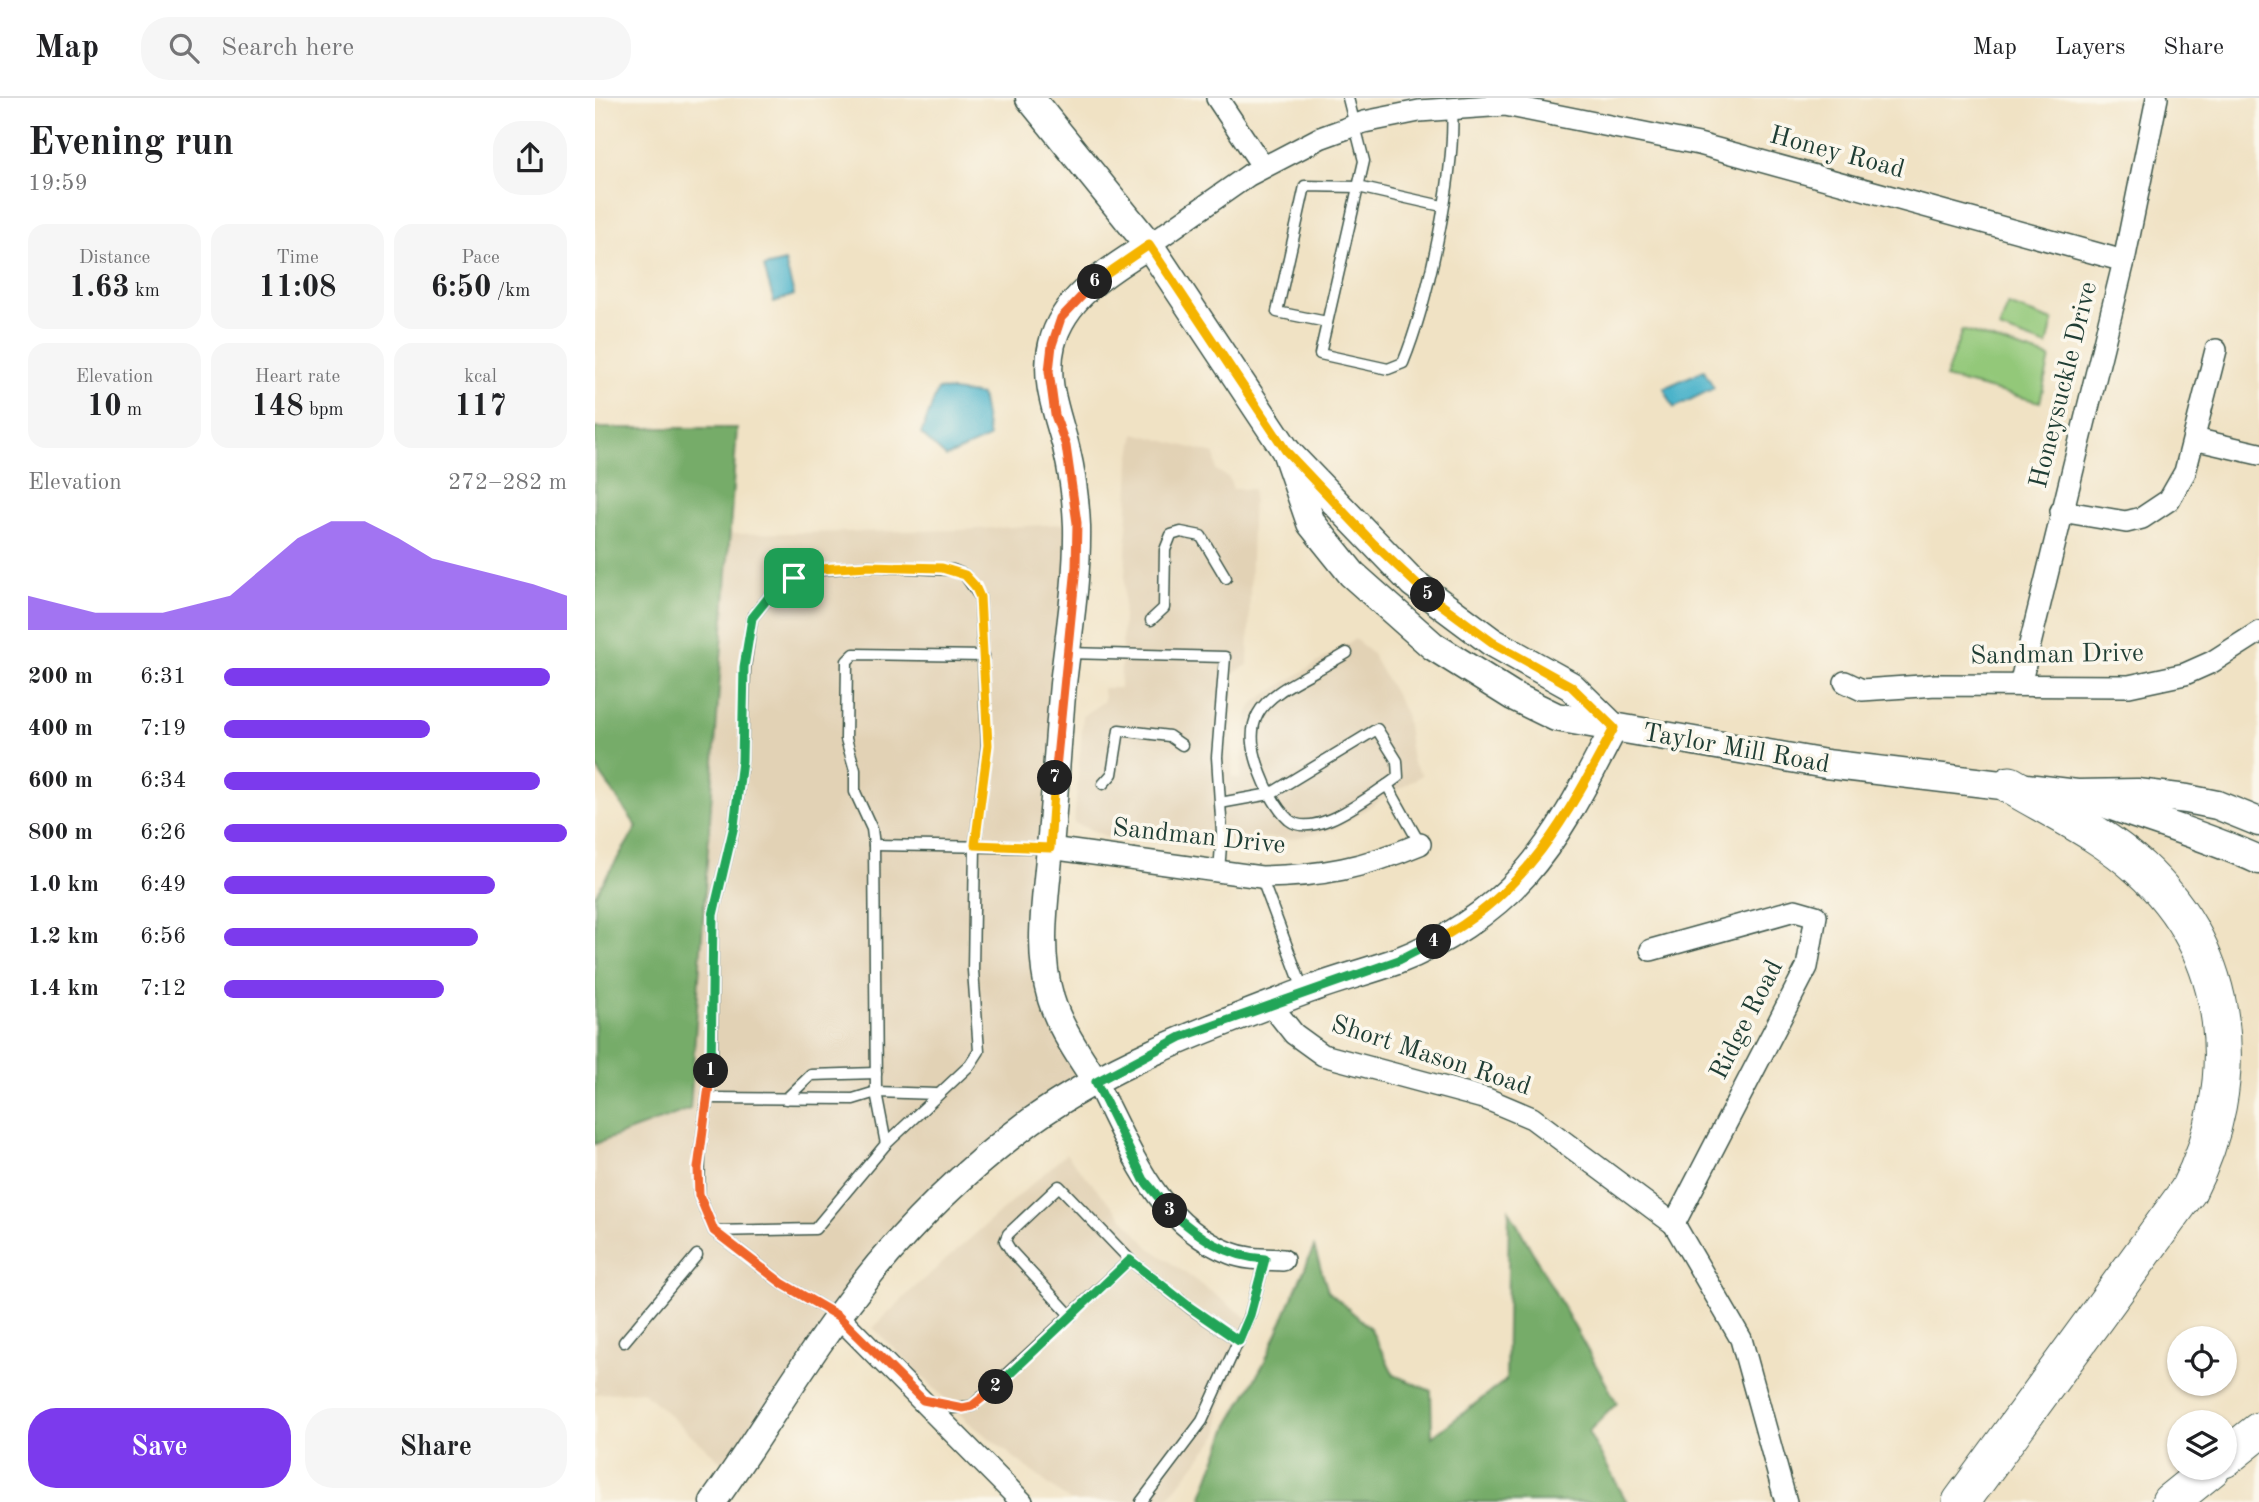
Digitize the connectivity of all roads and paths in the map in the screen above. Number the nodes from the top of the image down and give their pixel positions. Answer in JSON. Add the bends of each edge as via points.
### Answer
{"nodes":[{"id":1,"x":1030,"y":98,"type":"edge"},
{"id":2,"x":1217,"y":98,"type":"edge"},
{"id":3,"x":1348,"y":98,"type":"edge"},
{"id":4,"x":2158,"y":98,"type":"edge"},
{"id":5,"x":1452,"y":107,"type":"junction"},
{"id":6,"x":1356,"y":125,"type":"junction"},
{"id":7,"x":1263,"y":167,"type":"junction"},
{"id":8,"x":1358,"y":187,"type":"junction"},
{"id":9,"x":1442,"y":206,"type":"junction"},
{"id":10,"x":1149,"y":245,"type":"junction"},
{"id":11,"x":2124,"y":261,"type":"junction"},
{"id":12,"x":1327,"y":322,"type":"junction"},
{"id":13,"x":2216,"y":349,"type":"dead end"},
{"id":14,"x":2194,"y":439,"type":"junction"},
{"id":15,"x":1286,"y":451,"type":"junction"},
{"id":16,"x":2259,"y":454,"type":"edge"},
{"id":17,"x":2061,"y":511,"type":"junction"},
{"id":18,"x":1226,"y":578,"type":"dead end"},
{"id":19,"x":1151,"y":620,"type":"dead end"},
{"id":20,"x":2259,"y":632,"type":"edge"},
{"id":21,"x":1066,"y":653,"type":"junction"},
{"id":22,"x":1347,"y":653,"type":"dead end"},
{"id":23,"x":984,"y":656,"type":"junction"},
{"id":24,"x":1845,"y":682,"type":"dead end"},
{"id":25,"x":2020,"y":685,"type":"junction"},
{"id":26,"x":1614,"y":728,"type":"junction"},
{"id":27,"x":1182,"y":745,"type":"dead end"},
{"id":28,"x":1103,"y":784,"type":"dead end"},
{"id":29,"x":1387,"y":785,"type":"junction"},
{"id":30,"x":2010,"y":785,"type":"junction"},
{"id":31,"x":1270,"y":794,"type":"junction"},
{"id":32,"x":2077,"y":794,"type":"junction"},
{"id":33,"x":1220,"y":803,"type":"junction"},
{"id":34,"x":2259,"y":822,"type":"edge"},
{"id":35,"x":1420,"y":844,"type":"joint"},
{"id":36,"x":874,"y":845,"type":"junction"},
{"id":37,"x":975,"y":845,"type":"junction"},
{"id":38,"x":1050,"y":848,"type":"junction"},
{"id":39,"x":2259,"y":860,"type":"edge"},
{"id":40,"x":1219,"y":871,"type":"junction"},
{"id":41,"x":1261,"y":877,"type":"junction"},
{"id":42,"x":1651,"y":950,"type":"dead end"},
{"id":43,"x":1304,"y":992,"type":"junction"},
{"id":44,"x":1271,"y":1005,"type":"junction"},
{"id":45,"x":876,"y":1073,"type":"junction"},
{"id":46,"x":1096,"y":1082,"type":"junction"},
{"id":47,"x":876,"y":1092,"type":"junction"},
{"id":48,"x":936,"y":1094,"type":"junction"},
{"id":49,"x":708,"y":1098,"type":"junction"},
{"id":50,"x":786,"y":1099,"type":"junction"},
{"id":51,"x":886,"y":1144,"type":"junction"},
{"id":52,"x":1674,"y":1224,"type":"junction"},
{"id":53,"x":714,"y":1231,"type":"junction"},
{"id":54,"x":697,"y":1255,"type":"dead end"},
{"id":55,"x":1274,"y":1259,"type":"joint"},
{"id":56,"x":1130,"y":1260,"type":"junction"},
{"id":57,"x":838,"y":1316,"type":"junction"},
{"id":58,"x":1072,"y":1316,"type":"junction"},
{"id":59,"x":1239,"y":1341,"type":"junction"},
{"id":60,"x":624,"y":1342,"type":"dead end"},
{"id":61,"x":923,"y":1400,"type":"junction"},
{"id":62,"x":2259,"y":1431,"type":"edge"},
{"id":63,"x":2237,"y":1449,"type":"edge"},
{"id":64,"x":2198,"y":1480,"type":"edge"},
{"id":65,"x":713,"y":1502,"type":"edge"},
{"id":66,"x":1022,"y":1502,"type":"edge"},
{"id":67,"x":1141,"y":1502,"type":"edge"},
{"id":68,"x":1786,"y":1502,"type":"edge"},
{"id":69,"x":1961,"y":1502,"type":"edge"},
{"id":70,"x":2170,"y":1502,"type":"edge"}],
"edges":[{"from":1,"to":10,"type":"main road"},
{"from":2,"to":7,"type":"street"},
{"from":3,"to":6,"type":"lane"},
{"from":4,"to":11,"type":"street","name":"Honeysuckle Drive"},
{"from":5,"to":6,"type":"street","name":"Honey Road"},
{"from":5,"to":9,"type":"lane","via":[[1454,139]]},
{"from":5,"to":11,"type":"street","name":"Honey Road","via":[[1506,105],[1699,144]]},
{"from":6,"to":7,"type":"street","name":"Honey Road"},
{"from":6,"to":8,"type":"lane","via":[[1364,161]]},
{"from":7,"to":10,"type":"street","name":"Honey Road"},
{"from":8,"to":9,"type":"lane"},
{"from":8,"to":12,"type":"lane","via":[[1335,261]]},
{"from":8,"to":12,"type":"lane","via":[[1305,186],[1295,251],[1277,312]]},
{"from":9,"to":12,"type":"lane","via":[[1434,253],[1403,363],[1388,369],[1320,355]]},
{"from":10,"to":15,"type":"main road"},
{"from":10,"to":21,"type":"street","via":[[1074,302],[1061,318],[1052,345],[1051,393],[1066,446],[1077,523]]},
{"from":11,"to":17,"type":"street","name":"Honeysuckle Drive"},
{"from":13,"to":14,"type":"street"},
{"from":14,"to":16,"type":"street"},
{"from":14,"to":17,"type":"street","via":[[2178,489],[2142,518],[2110,522]]},
{"from":15,"to":26,"type":"main road","via":[[1413,583],[1492,642],[1571,686]]},
{"from":15,"to":26,"type":"main road","via":[[1311,523],[1352,574],[1393,613],[1433,646],[1513,696],[1556,717]]},
{"from":17,"to":25,"type":"street","name":"Honeysuckle Drive"},
{"from":18,"to":19,"type":"lane","via":[[1201,537],[1181,531],[1171,535],[1165,550],[1164,608]]},
{"from":20,"to":25,"type":"street","name":"Sandman Drive","via":[[2212,662],[2157,682],[2084,688]]},
{"from":21,"to":33,"type":"lane","via":[[1225,657],[1217,757]]},
{"from":21,"to":38,"type":"street"},
{"from":22,"to":31,"type":"lane","via":[[1268,699],[1257,714],[1250,743]]},
{"from":23,"to":36,"type":"lane","via":[[854,654],[847,661],[846,739],[855,770],[855,792],[872,829]]},
{"from":23,"to":37,"type":"lane","via":[[988,745]]},
{"from":23,"to":49,"type":"lane","via":[[980,597],[965,575],[942,568],[820,569],[794,578],[772,593],[752,618],[744,667],[737,800],[713,915]]},
{"from":24,"to":25,"type":"street","name":"Sandman Drive","via":[[1862,690]]},
{"from":26,"to":30,"type":"main road","name":"Taylor Mill Road","via":[[1826,764]]},
{"from":26,"to":43,"type":"street","name":"Taylor Mill Road","via":[[1523,876],[1482,911],[1399,960]]},
{"from":27,"to":28,"type":"lane","via":[[1169,736],[1119,730],[1112,774]]},
{"from":29,"to":31,"type":"lane","via":[[1333,818],[1301,825],[1290,821]]},
{"from":29,"to":31,"type":"lane","via":[[1398,776],[1397,761],[1377,729]]},
{"from":29,"to":35,"type":"lane"},
{"from":30,"to":32,"type":"main road","name":"Taylor Mill Road"},
{"from":30,"to":69,"type":"highway","via":[[2094,834],[2133,863],[2188,926],[2211,979],[2224,1042],[2223,1078],[2217,1119],[2188,1191]]},
{"from":31,"to":33,"type":"lane"},
{"from":32,"to":34,"type":"main road","name":"Taylor Mill Road","via":[[2137,793],[2187,799]]},
{"from":32,"to":39,"type":"main road","name":"Taylor Mill Road"},
{"from":33,"to":40,"type":"lane"},
{"from":35,"to":41,"type":"street","name":"Sandman Drive","via":[[1374,864],[1335,873]]},
{"from":36,"to":37,"type":"lane"},
{"from":36,"to":45,"type":"lane"},
{"from":37,"to":38,"type":"lane"},
{"from":37,"to":48,"type":"lane","via":[[973,970],[979,1051],[970,1065]]},
{"from":38,"to":40,"type":"street","name":"Sandman Drive"},
{"from":38,"to":46,"type":"street","via":[[1042,930],[1044,971],[1064,1031]]},
{"from":40,"to":41,"type":"street","name":"Sandman Drive"},
{"from":41,"to":43,"type":"lane"},
{"from":42,"to":52,"type":"street","name":"Ridge Road","via":[[1795,910],[1816,916],[1807,967]]},
{"from":43,"to":44,"type":"street","name":"Taylor Mill Road"},
{"from":44,"to":46,"type":"street","name":"Taylor Mill Road","via":[[1181,1037]]},
{"from":44,"to":52,"type":"street","name":"Short Mason Road","via":[[1294,1034],[1323,1055],[1487,1099],[1532,1118]]},
{"from":45,"to":47,"type":"lane"},
{"from":45,"to":50,"type":"lane","via":[[811,1075]]},
{"from":46,"to":55,"type":"street","via":[[1144,1180],[1161,1202],[1206,1240],[1230,1253]]},
{"from":46,"to":57,"type":"street","name":"Taylor Mill Road","via":[[1032,1121],[954,1185],[890,1251]]},
{"from":47,"to":48,"type":"lane"},
{"from":47,"to":50,"type":"lane","via":[[853,1099]]},
{"from":47,"to":51,"type":"lane"},
{"from":48,"to":51,"type":"lane"},
{"from":49,"to":50,"type":"lane"},
{"from":49,"to":53,"type":"lane","via":[[699,1195]]},
{"from":51,"to":53,"type":"lane","via":[[815,1229]]},
{"from":52,"to":68,"type":"street","name":"Short Mason Road","via":[[1741,1339]]},
{"from":53,"to":57,"type":"lane","via":[[783,1284]]},
{"from":54,"to":60,"type":"lane"},
{"from":55,"to":59,"type":"lane"},
{"from":56,"to":58,"type":"lane"},
{"from":56,"to":58,"type":"lane","via":[[1059,1186],[1008,1234],[1005,1241],[1011,1251]]},
{"from":56,"to":59,"type":"lane"},
{"from":57,"to":61,"type":"street"},
{"from":57,"to":65,"type":"street","name":"Taylor Mill Road"},
{"from":58,"to":61,"type":"lane","via":[[972,1406]]},
{"from":59,"to":67,"type":"lane","via":[[1202,1421]]},
{"from":61,"to":66,"type":"street"},
{"from":62,"to":63,"type":"highway"},
{"from":64,"to":70,"type":"highway"}]}
